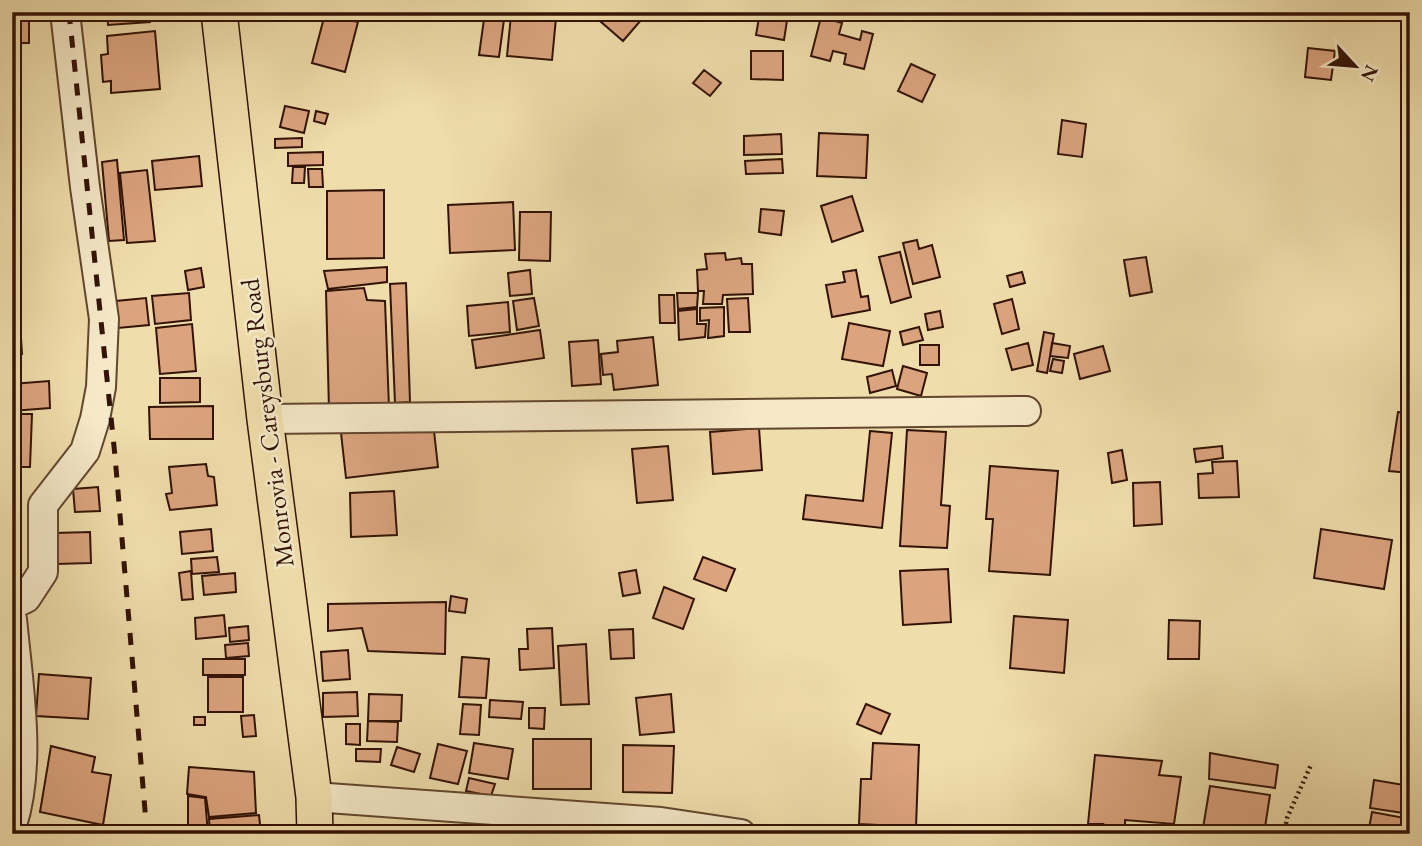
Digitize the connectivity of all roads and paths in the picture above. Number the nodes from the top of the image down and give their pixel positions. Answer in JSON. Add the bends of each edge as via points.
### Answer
{"nodes":[{"id":1,"x":65,"y":12,"type":"edge"},
{"id":2,"x":219,"y":12,"type":"edge"},
{"id":3,"x":1026,"y":411,"type":"dead end"},
{"id":4,"x":265,"y":419,"type":"junction"},
{"id":5,"x":12,"y":605,"type":"edge"},
{"id":6,"x":12,"y":619,"type":"edge"},
{"id":7,"x":1311,"y":765,"type":"dead end"},
{"id":8,"x":314,"y":797,"type":"junction"},
{"id":9,"x":12,"y":825,"type":"edge"},
{"id":10,"x":315,"y":834,"type":"edge"},
{"id":11,"x":741,"y":834,"type":"edge"},
{"id":12,"x":1282,"y":834,"type":"edge"}],
"edges":[{"from":1,"to":5,"type":"street","via":[[103,319],[101,387],[85,451],[43,505],[44,572],[26,598]]},
{"from":2,"to":4,"type":"main road","name":"Monrovia - Careysburg Road"},
{"from":3,"to":4,"type":"street"},
{"from":4,"to":8,"type":"main road","name":"Monrovia - Careysburg Road"},
{"from":6,"to":9,"type":"street","via":[[22,747]]},
{"from":7,"to":12,"type":"path"},
{"from":8,"to":10,"type":"main road","name":"Monrovia - Careysburg Road"},
{"from":8,"to":11,"type":"street","via":[[661,822]]}]}
